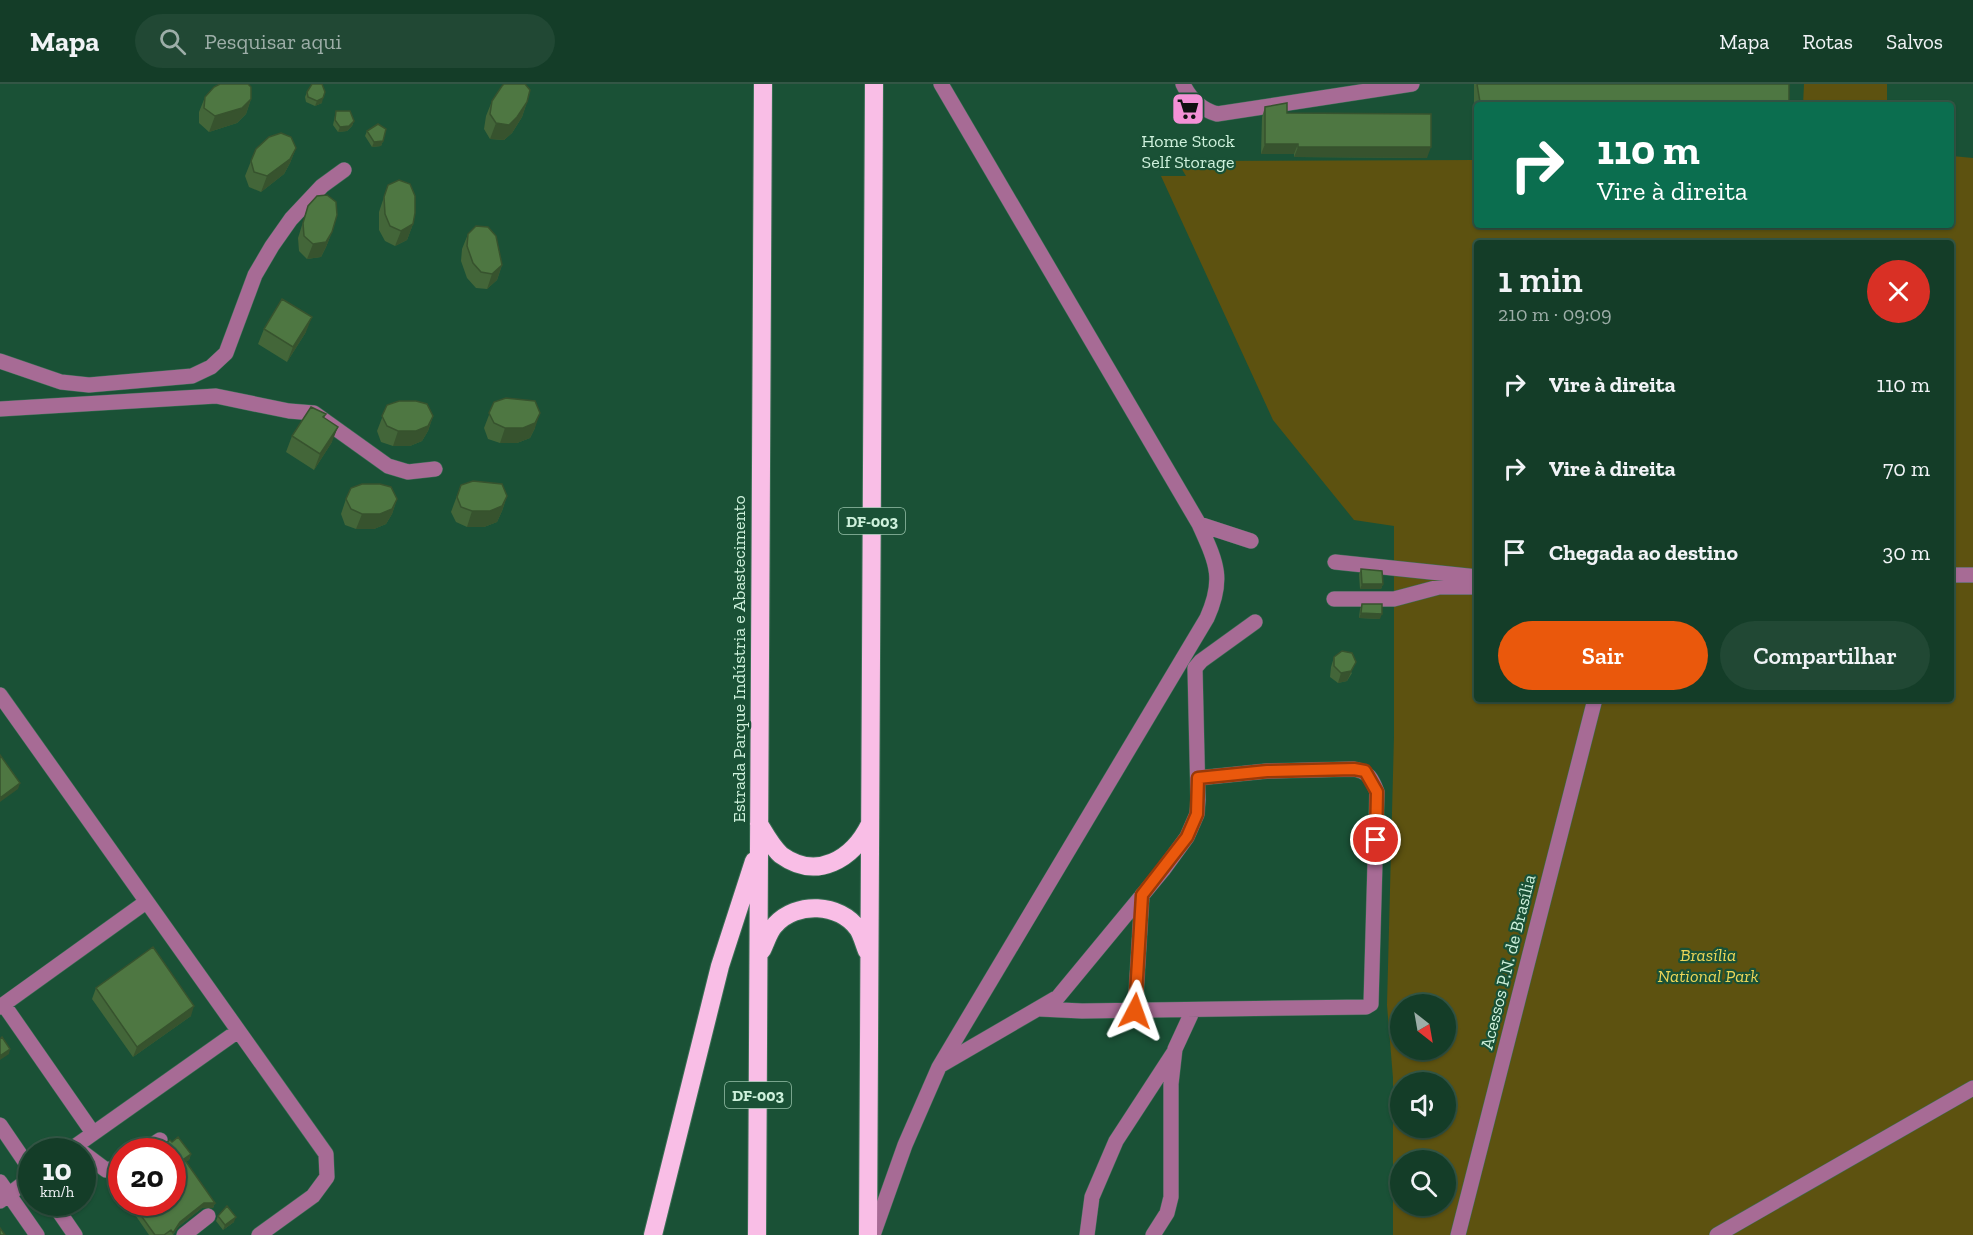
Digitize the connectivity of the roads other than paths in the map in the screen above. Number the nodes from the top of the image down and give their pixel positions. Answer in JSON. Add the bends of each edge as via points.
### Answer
{"nodes":[{"id":1,"x":763,"y":84,"type":"edge"},
{"id":2,"x":873,"y":84,"type":"edge"},
{"id":3,"x":941,"y":84,"type":"edge"},
{"id":4,"x":1183,"y":84,"type":"edge"},
{"id":5,"x":1412,"y":84,"type":"edge"},
{"id":6,"x":344,"y":170,"type":"dead end"},
{"id":7,"x":0,"y":361,"type":"edge"},
{"id":8,"x":0,"y":410,"type":"edge"},
{"id":9,"x":435,"y":469,"type":"dead end"},
{"id":10,"x":1199,"y":524,"type":"junction"},
{"id":11,"x":1251,"y":541,"type":"dead end"},
{"id":12,"x":1335,"y":562,"type":"dead end"},
{"id":13,"x":1954,"y":575,"type":"edge"},
{"id":14,"x":1973,"y":575,"type":"edge"},
{"id":15,"x":1474,"y":577,"type":"edge"},
{"id":16,"x":1474,"y":586,"type":"edge"},
{"id":17,"x":1334,"y":599,"type":"dead end"},
{"id":18,"x":1255,"y":622,"type":"dead end"},
{"id":19,"x":1200,"y":632,"type":"junction"},
{"id":20,"x":1213,"y":653,"type":"junction"},
{"id":21,"x":0,"y":695,"type":"edge"},
{"id":22,"x":1594,"y":702,"type":"edge"},
{"id":23,"x":1198,"y":778,"type":"junction"},
{"id":24,"x":871,"y":822,"type":"junction"},
{"id":25,"x":759,"y":824,"type":"junction"},
{"id":26,"x":759,"y":845,"type":"junction"},
{"id":27,"x":1142,"y":895,"type":"junction"},
{"id":28,"x":146,"y":902,"type":"junction"},
{"id":29,"x":760,"y":954,"type":"junction"},
{"id":30,"x":871,"y":958,"type":"junction"},
{"id":31,"x":2,"y":1006,"type":"edge"},
{"id":32,"x":1040,"y":1009,"type":"junction"},
{"id":33,"x":1193,"y":1010,"type":"junction"},
{"id":34,"x":1135,"y":1011,"type":"junction"},
{"id":35,"x":238,"y":1031,"type":"junction"},
{"id":36,"x":1175,"y":1049,"type":"junction"},
{"id":37,"x":939,"y":1067,"type":"junction"},
{"id":38,"x":1973,"y":1088,"type":"edge"},
{"id":39,"x":0,"y":1125,"type":"edge"},
{"id":40,"x":93,"y":1133,"type":"junction"},
{"id":41,"x":89,"y":1138,"type":"edge"},
{"id":42,"x":18,"y":1151,"type":"edge"},
{"id":43,"x":18,"y":1185,"type":"edge"},
{"id":44,"x":3,"y":1192,"type":"edge"},
{"id":45,"x":62,"y":1216,"type":"edge"},
{"id":46,"x":208,"y":1216,"type":"dead end"},
{"id":47,"x":37,"y":1235,"type":"edge"},
{"id":48,"x":75,"y":1235,"type":"edge"},
{"id":49,"x":184,"y":1235,"type":"edge"},
{"id":50,"x":260,"y":1235,"type":"edge"},
{"id":51,"x":653,"y":1235,"type":"edge"},
{"id":52,"x":757,"y":1235,"type":"edge"},
{"id":53,"x":868,"y":1235,"type":"edge"},
{"id":54,"x":873,"y":1235,"type":"edge"},
{"id":55,"x":1087,"y":1235,"type":"edge"},
{"id":56,"x":1153,"y":1235,"type":"edge"},
{"id":57,"x":1458,"y":1235,"type":"edge"},
{"id":58,"x":1717,"y":1235,"type":"edge"}],
"edges":[{"from":1,"to":25,"type":"highway","name":"Estrada Parque Indústria e Abastecimento","number":"DF-003"},
{"from":2,"to":24,"type":"highway","number":"DF-003"},
{"from":3,"to":10,"type":"street"},
{"from":4,"to":5,"type":"street","via":[[1189,97],[1217,114]]},
{"from":6,"to":7,"type":"street","via":[[322,186],[272,246],[255,275],[226,353],[211,367],[192,376],[89,385],[61,381]]},
{"from":8,"to":9,"type":"street","via":[[216,396],[315,413],[388,466],[408,472]]},
{"from":10,"to":11,"type":"street"},
{"from":10,"to":19,"type":"street","via":[[1217,565],[1218,582],[1212,608]]},
{"from":12,"to":15,"type":"street"},
{"from":13,"to":14,"type":"street"},
{"from":16,"to":17,"type":"street","via":[[1439,587],[1394,599]]},
{"from":18,"to":20,"type":"street"},
{"from":19,"to":20,"type":"street"},
{"from":19,"to":37,"type":"street"},
{"from":20,"to":23,"type":"street","via":[[1197,664],[1194,671]]},
{"from":21,"to":28,"type":"street"},
{"from":22,"to":57,"type":"street","name":"Acessos P.N. de Brasília"},
{"from":23,"to":27,"type":"street","via":[[1197,814],[1187,837]]},
{"from":23,"to":33,"type":"street","via":[[1267,771],[1354,769],[1365,771],[1377,792],[1371,1004]]},
{"from":24,"to":25,"type":"highway","via":[[855,850],[838,861],[818,866],[798,864],[780,854]]},
{"from":24,"to":30,"type":"highway","number":"DF-003"},
{"from":25,"to":26,"type":"highway","name":"Estrada Parque Indústria e Abastecimento","number":"DF-003"},
{"from":26,"to":29,"type":"highway","name":"Estrada Parque Indústria e Abastecimento","number":"DF-003"},
{"from":26,"to":51,"type":"highway","via":[[720,966]]},
{"from":27,"to":32,"type":"street","via":[[1058,997]]},
{"from":27,"to":34,"type":"street"},
{"from":28,"to":31,"type":"street"},
{"from":28,"to":35,"type":"street"},
{"from":29,"to":30,"type":"highway","via":[[775,925],[794,911],[817,907],[840,913],[857,928]]},
{"from":29,"to":52,"type":"highway","name":"Estrada Parque Indústria e Abastecimento","number":"DF-003"},
{"from":30,"to":53,"type":"highway","number":"DF-003"},
{"from":31,"to":40,"type":"street"},
{"from":32,"to":34,"type":"street"},
{"from":32,"to":37,"type":"street"},
{"from":33,"to":34,"type":"street"},
{"from":33,"to":36,"type":"street"},
{"from":35,"to":40,"type":"street"},
{"from":35,"to":50,"type":"street","via":[[326,1154],[327,1177],[313,1196]]},
{"from":36,"to":55,"type":"street","via":[[1116,1141],[1092,1197]]},
{"from":36,"to":56,"type":"street","via":[[1171,1197],[1167,1213]]},
{"from":37,"to":54,"type":"street","via":[[905,1145]]},
{"from":38,"to":58,"type":"street"},
{"from":39,"to":42,"type":"street"},
{"from":40,"to":41,"type":"street"},
{"from":43,"to":44,"type":"street"},
{"from":44,"to":47,"type":"street"},
{"from":45,"to":48,"type":"street"},
{"from":46,"to":49,"type":"street"}]}
